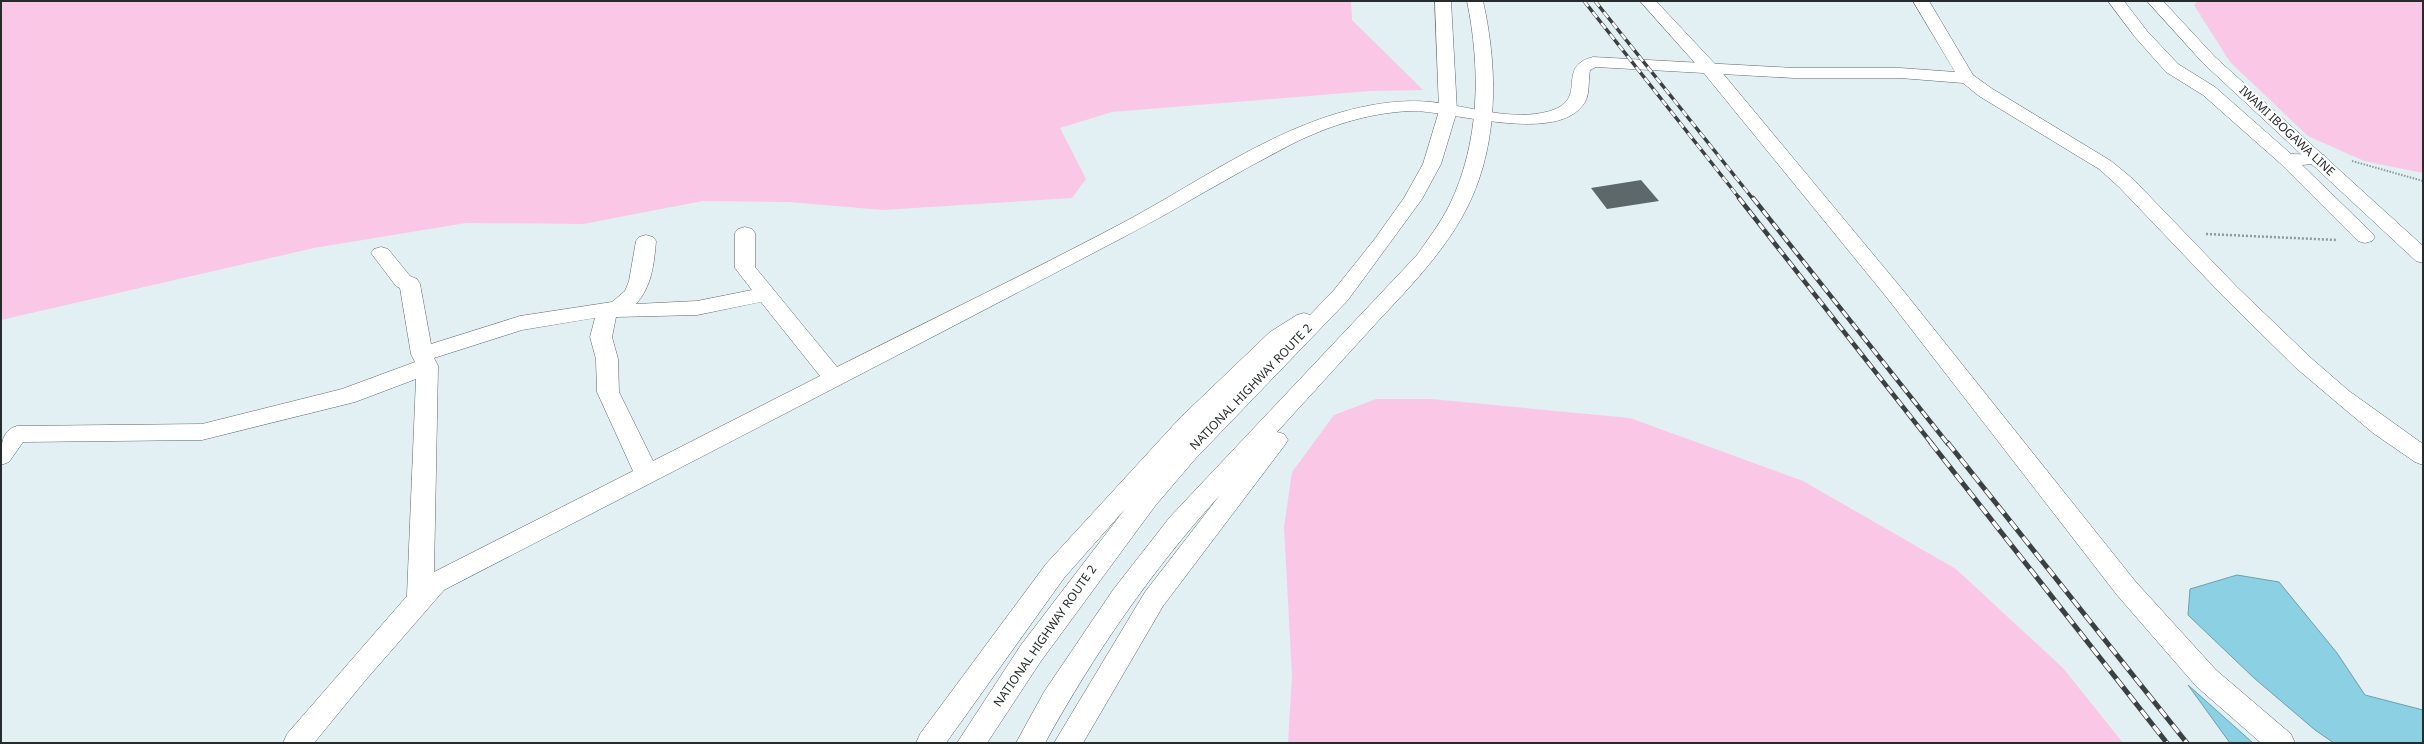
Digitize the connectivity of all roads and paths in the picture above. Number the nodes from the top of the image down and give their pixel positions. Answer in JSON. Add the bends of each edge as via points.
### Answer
{"nodes":[{"id":1,"x":1443,"y":1,"type":"edge"},
{"id":2,"x":1474,"y":1,"type":"edge"},
{"id":3,"x":1648,"y":1,"type":"edge"},
{"id":4,"x":1921,"y":1,"type":"edge"},
{"id":5,"x":2116,"y":1,"type":"edge"},
{"id":6,"x":2156,"y":1,"type":"edge"},
{"id":7,"x":1709,"y":68,"type":"junction"},
{"id":8,"x":1967,"y":78,"type":"junction"},
{"id":9,"x":1448,"y":111,"type":"junction"},
{"id":10,"x":1484,"y":115,"type":"junction"},
{"id":11,"x":2318,"y":159,"type":"junction"},
{"id":12,"x":2287,"y":160,"type":"junction"},
{"id":13,"x":2423,"y":181,"type":"edge"},
{"id":14,"x":745,"y":233,"type":"dead end"},
{"id":15,"x":2176,"y":234,"type":"junction"},
{"id":16,"x":2365,"y":237,"type":"joint"},
{"id":17,"x":646,"y":241,"type":"dead end"},
{"id":18,"x":381,"y":253,"type":"dead end"},
{"id":19,"x":2423,"y":257,"type":"edge"},
{"id":20,"x":766,"y":294,"type":"junction"},
{"id":21,"x":1340,"y":295,"type":"junction"},
{"id":22,"x":1379,"y":306,"type":"junction"},
{"id":23,"x":614,"y":308,"type":"junction"},
{"id":24,"x":424,"y":360,"type":"junction"},
{"id":25,"x":834,"y":379,"type":"junction"},
{"id":26,"x":1,"y":456,"type":"edge"},
{"id":27,"x":2423,"y":456,"type":"edge"},
{"id":28,"x":647,"y":474,"type":"junction"},
{"id":29,"x":420,"y":600,"type":"junction"},
{"id":30,"x":297,"y":743,"type":"edge"},
{"id":31,"x":930,"y":743,"type":"edge"},
{"id":32,"x":971,"y":743,"type":"edge"},
{"id":33,"x":1030,"y":743,"type":"edge"},
{"id":34,"x":1068,"y":743,"type":"edge"},
{"id":35,"x":2281,"y":743,"type":"edge"}],
"edges":[{"from":1,"to":9,"type":"main road","name":"NATIONAL HIGHWAY ROUTE 2"},
{"from":2,"to":10,"type":"main road","via":[[1483,40]]},
{"from":3,"to":7,"type":"main road"},
{"from":4,"to":8,"type":"main road"},
{"from":5,"to":12,"type":"main road","via":[[2172,68],[2208,91]]},
{"from":6,"to":11,"type":"main road","name":"IWAMI IBOGAWA LINE","via":[[2210,60]]},
{"from":7,"to":8,"type":"main road","via":[[1794,74],[1900,74]]},
{"from":7,"to":10,"type":"main road","via":[[1593,62],[1582,68],[1579,99],[1571,107],[1544,117],[1521,119]]},
{"from":7,"to":35,"type":"main road","via":[[1895,294],[2126,588],[2206,678]]},
{"from":8,"to":15,"type":"main road","via":[[1985,92],[2105,164]]},
{"from":9,"to":10,"type":"main road"},
{"from":9,"to":21,"type":"main road","name":"NATIONAL HIGHWAY ROUTE 2","via":[[1432,164],[1413,199]]},
{"from":9,"to":25,"type":"main road","via":[[1416,106],[1350,115],[1291,137],[1125,229]]},
{"from":10,"to":22,"type":"main road","via":[[1471,170],[1459,205],[1424,259]]},
{"from":11,"to":12,"type":"main road"},
{"from":11,"to":13,"type":"path","via":[[2336,157]]},
{"from":11,"to":19,"type":"main road","name":"IWAMI IBOGAWA LINE"},
{"from":12,"to":16,"type":"main road"},
{"from":14,"to":20,"type":"main road","via":[[745,268]]},
{"from":15,"to":16,"type":"path","via":[[2344,240]]},
{"from":15,"to":27,"type":"main road","via":[[2283,346],[2336,394]]},
{"from":17,"to":23,"type":"main road","via":[[643,270],[633,294],[627,302]]},
{"from":18,"to":24,"type":"main road","via":[[403,281],[410,284]]},
{"from":20,"to":23,"type":"main road","via":[[698,308],[636,311]]},
{"from":20,"to":25,"type":"main road"},
{"from":21,"to":31,"type":"main road","via":[[1278,337],[1189,423],[1055,571]]},
{"from":21,"to":32,"type":"main road","name":"NATIONAL HIGHWAY ROUTE 2","via":[[1188,452],[1146,500],[1031,653]]},
{"from":22,"to":33,"type":"main road","via":[[1174,530],[1122,597],[1054,700]]},
{"from":22,"to":34,"type":"main road","via":[[1364,338],[1261,456],[1154,599]]},
{"from":23,"to":24,"type":"main road","via":[[520,323]]},
{"from":23,"to":28,"type":"main road","via":[[606,314],[601,337],[607,359],[608,392]]},
{"from":24,"to":26,"type":"main road","via":[[347,396],[202,432],[17,434]]},
{"from":24,"to":29,"type":"main road"},
{"from":25,"to":28,"type":"main road"},
{"from":28,"to":29,"type":"main road","via":[[435,583]]},
{"from":29,"to":30,"type":"main road"}]}
